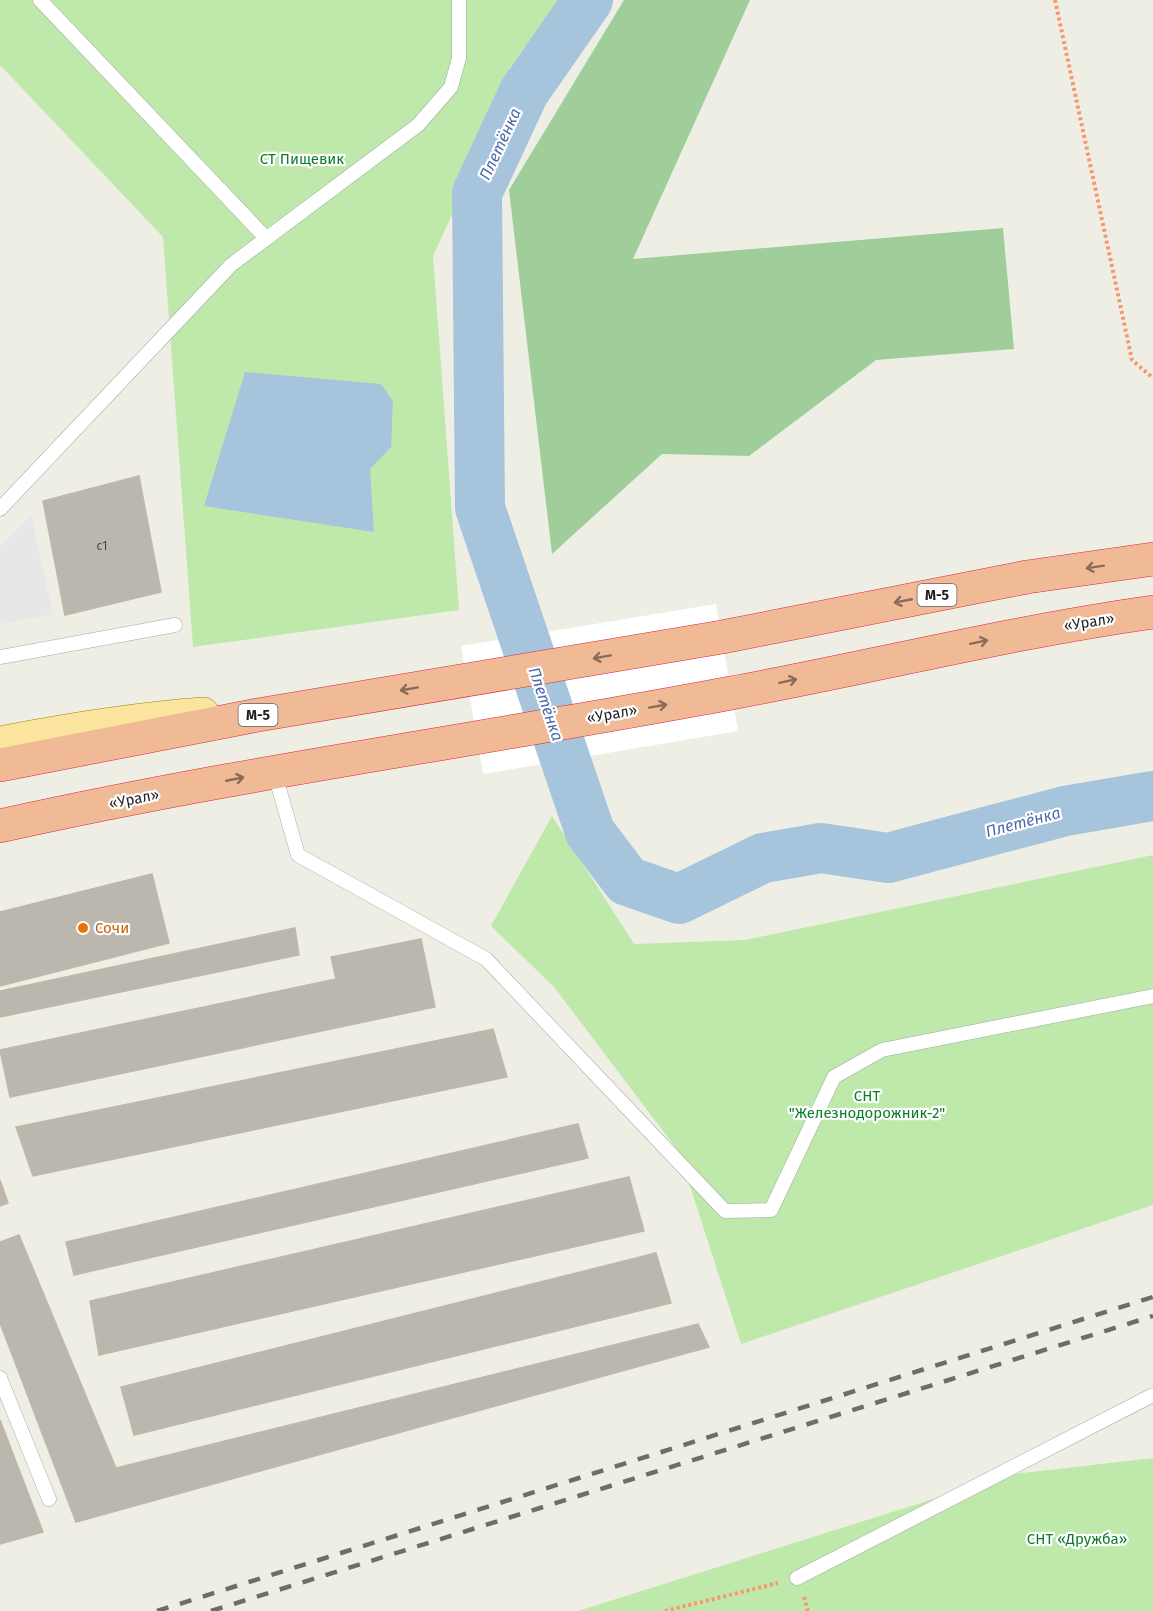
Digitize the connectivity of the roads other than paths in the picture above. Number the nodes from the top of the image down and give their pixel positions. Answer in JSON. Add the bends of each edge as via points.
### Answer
{"nodes":[{"id":1,"x":40,"y":0,"type":"edge"},
{"id":2,"x":459,"y":0,"type":"edge"},
{"id":3,"x":266,"y":238,"type":"junction"},
{"id":4,"x":0,"y":509,"type":"edge"},
{"id":5,"x":1153,"y":559,"type":"edge"},
{"id":6,"x":1153,"y":612,"type":"edge"},
{"id":7,"x":175,"y":625,"type":"dead end"},
{"id":8,"x":0,"y":657,"type":"edge"},
{"id":9,"x":322,"y":704,"type":"junction"},
{"id":10,"x":0,"y":743,"type":"edge"},
{"id":11,"x":0,"y":765,"type":"edge"},
{"id":12,"x":274,"y":771,"type":"junction"},
{"id":13,"x":177,"y":790,"type":"junction"},
{"id":14,"x":0,"y":826,"type":"edge"},
{"id":15,"x":0,"y":840,"type":"edge"},
{"id":16,"x":1153,"y":996,"type":"edge"},
{"id":17,"x":0,"y":1378,"type":"edge"},
{"id":18,"x":1153,"y":1395,"type":"edge"},
{"id":19,"x":49,"y":1499,"type":"dead end"},
{"id":20,"x":797,"y":1578,"type":"road end"}],
"edges":[{"from":1,"to":3,"type":"lane"},
{"from":2,"to":3,"type":"lane","via":[[459,58],[451,87],[418,125]]},
{"from":3,"to":4,"type":"lane","via":[[231,265]]},
{"from":5,"to":9,"type":"highway","number":"М-5","one_way":true,"via":[[1027,577],[722,637]]},
{"from":12,"to":6,"type":"highway","name":"«Урал»","one_way":true,"via":[[731,693],[1026,632]]},
{"from":7,"to":8,"type":"lane"},
{"from":9,"to":10,"type":"main road","via":[[160,717]]},
{"from":9,"to":11,"type":"highway","number":"М-5"},
{"from":13,"to":12,"type":"highway","name":"«Урал»","one_way":true},
{"from":12,"to":16,"type":"lane","via":[[298,855],[486,958],[726,1211],[771,1210],[834,1077],[882,1050]]},
{"from":13,"to":14,"type":"highway","name":"«Урал»"},
{"from":13,"to":15,"type":"main road"},
{"from":17,"to":19,"type":"lane"},
{"from":18,"to":20,"type":"lane"}]}
